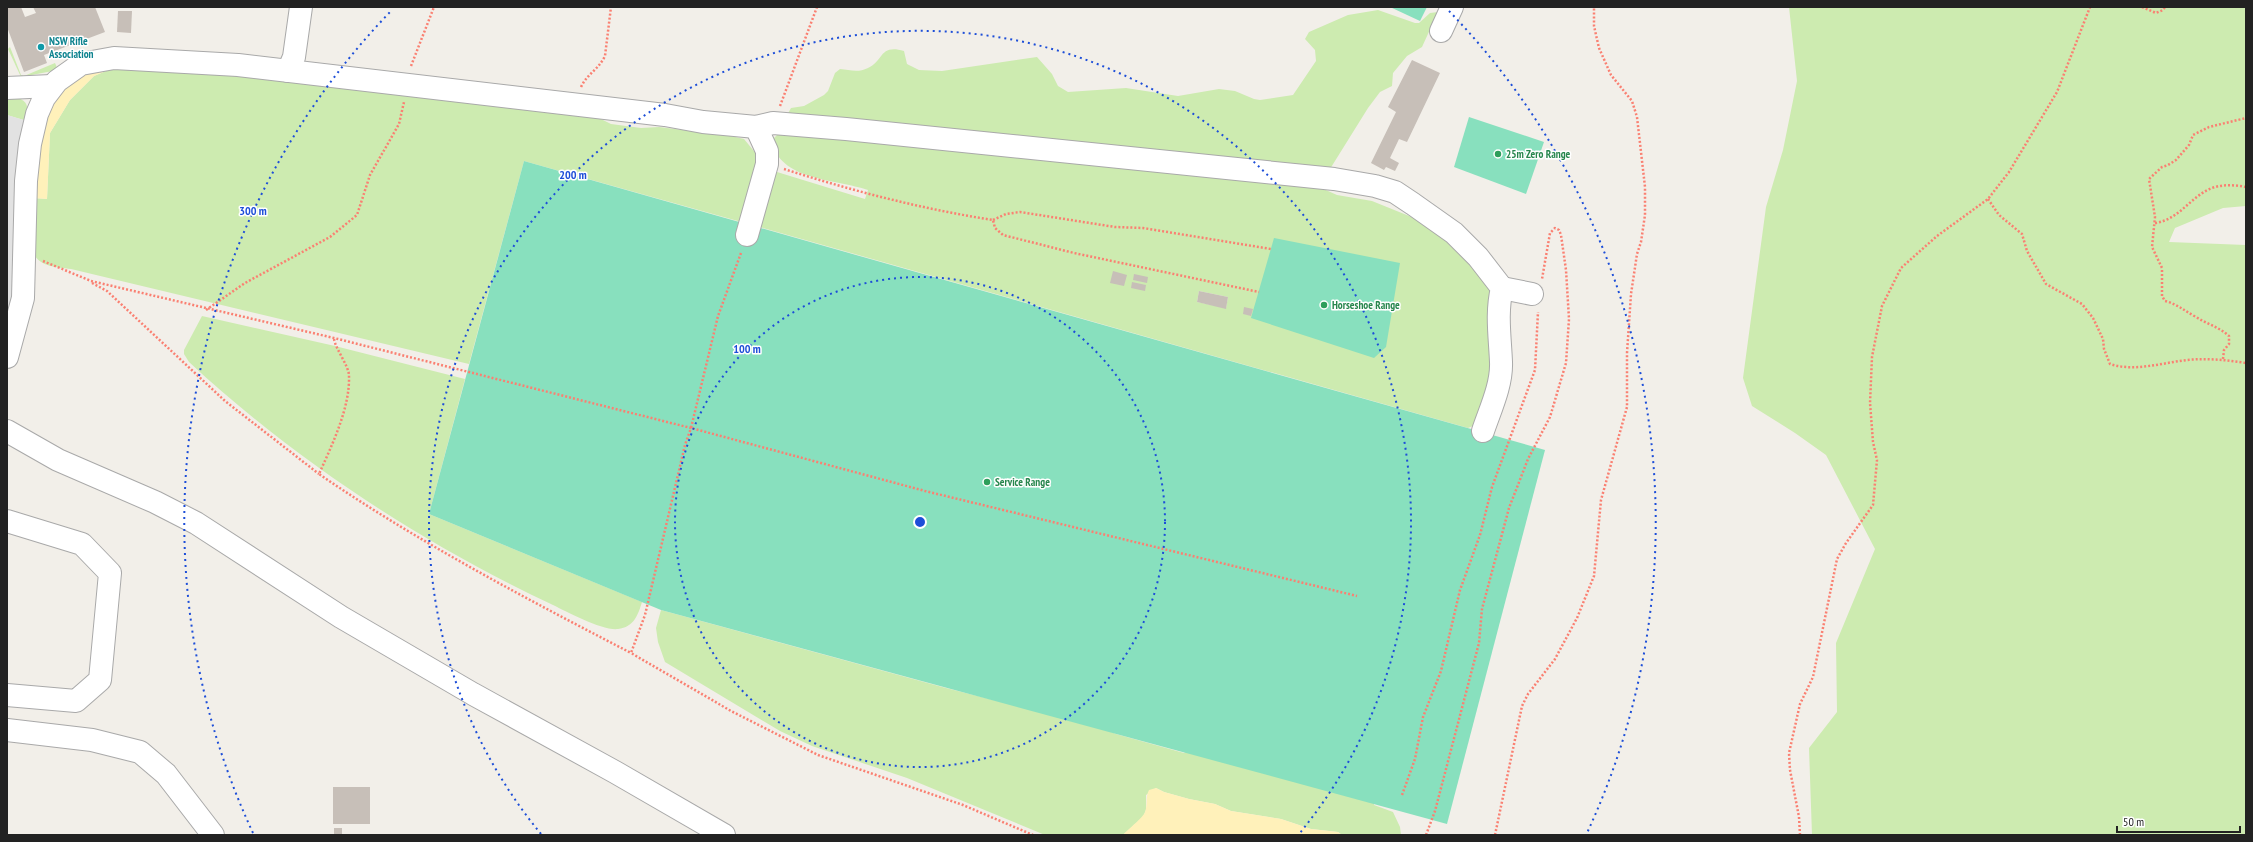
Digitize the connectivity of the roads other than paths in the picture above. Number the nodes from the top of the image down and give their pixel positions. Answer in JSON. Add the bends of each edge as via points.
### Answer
{"nodes":[{"id":1,"x":301,"y":7,"type":"edge"},
{"id":2,"x":1452,"y":7,"type":"edge"},
{"id":3,"x":1441,"y":31,"type":"dead end"},
{"id":4,"x":288,"y":71,"type":"junction"},
{"id":5,"x":10,"y":81,"type":"edge"},
{"id":6,"x":52,"y":86,"type":"junction"},
{"id":7,"x":765,"y":125,"type":"junction"},
{"id":8,"x":747,"y":235,"type":"road end"},
{"id":9,"x":1502,"y":288,"type":"junction"},
{"id":10,"x":1532,"y":294,"type":"road end"},
{"id":11,"x":7,"y":356,"type":"edge"},
{"id":12,"x":7,"y":431,"type":"edge"},
{"id":13,"x":1483,"y":431,"type":"dead end"},
{"id":14,"x":7,"y":521,"type":"edge"},
{"id":15,"x":7,"y":695,"type":"edge"},
{"id":16,"x":7,"y":730,"type":"edge"},
{"id":17,"x":213,"y":835,"type":"edge"},
{"id":18,"x":724,"y":835,"type":"edge"}],
"edges":[{"from":1,"to":4,"type":"lane","via":[[295,50]]},
{"from":2,"to":3,"type":"lane"},
{"from":4,"to":6,"type":"lane","via":[[179,60],[111,58],[81,64]]},
{"from":4,"to":7,"type":"lane","via":[[702,122]]},
{"from":5,"to":6,"type":"lane"},
{"from":6,"to":11,"type":"lane","via":[[38,109],[30,144],[26,181],[23,298]]},
{"from":7,"to":8,"type":"lane","via":[[767,164]]},
{"from":7,"to":9,"type":"lane","via":[[846,129],[1368,184],[1395,192],[1454,234],[1478,257]]},
{"from":9,"to":10,"type":"lane"},
{"from":9,"to":13,"type":"lane","via":[[1498,304],[1500,375]]},
{"from":12,"to":18,"type":"lane","via":[[58,460],[155,502],[196,523],[354,624]]},
{"from":14,"to":15,"type":"lane","via":[[82,544],[110,573],[100,680],[76,701]]},
{"from":16,"to":17,"type":"lane","via":[[92,740],[140,752],[166,774]]}]}
